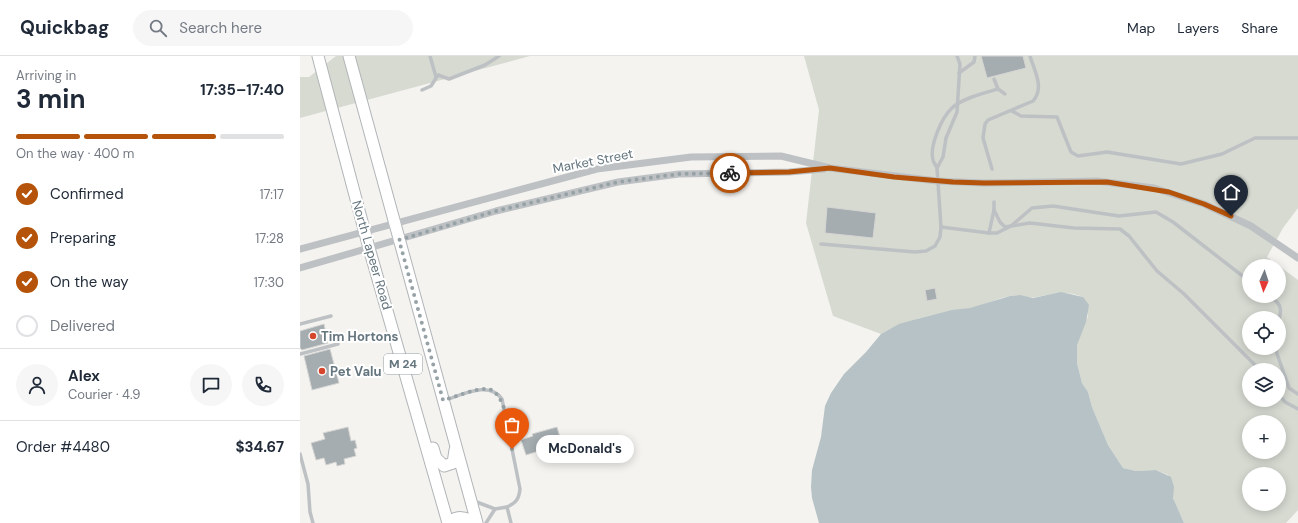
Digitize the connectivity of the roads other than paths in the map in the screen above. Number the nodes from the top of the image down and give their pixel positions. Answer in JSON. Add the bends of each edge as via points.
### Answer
{"nodes":[{"id":1,"x":318,"y":56,"type":"edge"},
{"id":2,"x":342,"y":56,"type":"edge"},
{"id":3,"x":349,"y":56,"type":"edge"},
{"id":4,"x":430,"y":56,"type":"edge"},
{"id":5,"x":499,"y":56,"type":"edge"},
{"id":6,"x":957,"y":56,"type":"edge"},
{"id":7,"x":975,"y":56,"type":"edge"},
{"id":8,"x":1030,"y":56,"type":"edge"},
{"id":9,"x":959,"y":74,"type":"junction"},
{"id":10,"x":436,"y":77,"type":"junction"},
{"id":11,"x":994,"y":79,"type":"dead end"},
{"id":12,"x":998,"y":89,"type":"junction"},
{"id":13,"x":422,"y":90,"type":"dead end"},
{"id":14,"x":359,"y":94,"type":"junction"},
{"id":15,"x":1005,"y":94,"type":"dead end"},
{"id":16,"x":956,"y":105,"type":"junction"},
{"id":17,"x":1012,"y":111,"type":"junction"},
{"id":18,"x":1298,"y":138,"type":"edge"},
{"id":19,"x":830,"y":168,"type":"junction"},
{"id":20,"x":937,"y":168,"type":"junction"},
{"id":21,"x":992,"y":168,"type":"dead end"},
{"id":22,"x":937,"y":181,"type":"junction"},
{"id":23,"x":994,"y":202,"type":"dead end"},
{"id":24,"x":994,"y":210,"type":"junction"},
{"id":25,"x":394,"y":222,"type":"junction"},
{"id":26,"x":1010,"y":226,"type":"junction"},
{"id":27,"x":941,"y":227,"type":"junction"},
{"id":28,"x":365,"y":230,"type":"junction"},
{"id":29,"x":989,"y":233,"type":"junction"},
{"id":30,"x":399,"y":240,"type":"junction"},
{"id":31,"x":821,"y":244,"type":"dead end"},
{"id":32,"x":369,"y":248,"type":"junction"},
{"id":33,"x":300,"y":249,"type":"edge"},
{"id":34,"x":1298,"y":258,"type":"edge"},
{"id":35,"x":300,"y":268,"type":"edge"},
{"id":36,"x":1242,"y":276,"type":"edge"},
{"id":37,"x":331,"y":316,"type":"dead end"},
{"id":38,"x":300,"y":324,"type":"edge"},
{"id":39,"x":338,"y":344,"type":"dead end"},
{"id":40,"x":399,"y":348,"type":"junction"},
{"id":41,"x":300,"y":354,"type":"edge"},
{"id":42,"x":1277,"y":355,"type":"edge"},
{"id":43,"x":1253,"y":363,"type":"edge"},
{"id":44,"x":1298,"y":394,"type":"edge"},
{"id":45,"x":443,"y":400,"type":"junction"},
{"id":46,"x":1286,"y":403,"type":"edge"},
{"id":47,"x":1298,"y":410,"type":"edge"},
{"id":48,"x":456,"y":446,"type":"junction"},
{"id":49,"x":300,"y":454,"type":"edge"},
{"id":50,"x":470,"y":499,"type":"junction"},
{"id":51,"x":507,"y":507,"type":"junction"},
{"id":52,"x":495,"y":509,"type":"junction"},
{"id":53,"x":448,"y":522,"type":"edge"},
{"id":54,"x":313,"y":523,"type":"edge"},
{"id":55,"x":476,"y":523,"type":"edge"},
{"id":56,"x":486,"y":523,"type":"edge"},
{"id":57,"x":511,"y":523,"type":"edge"}],
"edges":[{"from":1,"to":28,"type":"main road","name":"North Lapeer Road","number":"M 24"},
{"from":2,"to":14,"type":"main road","via":[[351,88]]},
{"from":3,"to":14,"type":"main road","number":"M 24"},
{"from":4,"to":10,"type":"lane"},
{"from":5,"to":10,"type":"lane","via":[[485,65],[448,79],[438,75]]},
{"from":6,"to":9,"type":"lane"},
{"from":7,"to":9,"type":"lane","via":[[974,62]]},
{"from":8,"to":17,"type":"lane","via":[[1039,86],[1038,94],[1033,100]]},
{"from":9,"to":16,"type":"lane"},
{"from":10,"to":13,"type":"lane","via":[[431,86]]},
{"from":11,"to":12,"type":"lane"},
{"from":12,"to":15,"type":"lane"},
{"from":12,"to":16,"type":"lane"},
{"from":14,"to":25,"type":"main road","number":"M 24"},
{"from":16,"to":20,"type":"lane","via":[[957,112]]},
{"from":16,"to":20,"type":"lane","via":[[937,132],[933,159]]},
{"from":17,"to":18,"type":"lane","via":[[1021,116],[1057,117],[1071,152],[1078,156],[1107,152],[1181,164],[1222,154],[1255,138]]},
{"from":17,"to":21,"type":"lane","via":[[988,120],[983,128],[984,143]]},
{"from":19,"to":22,"type":"street","name":"Market Street"},
{"from":19,"to":25,"type":"street","name":"Market Street","via":[[781,156],[691,157],[597,169]]},
{"from":19,"to":30,"type":"street","name":"Market Street","via":[[789,172],[679,174],[618,182],[496,211]]},
{"from":20,"to":22,"type":"lane"},
{"from":22,"to":27,"type":"lane"},
{"from":22,"to":34,"type":"street","name":"Market Street","via":[[1096,181],[1154,188],[1188,198],[1245,223]]},
{"from":23,"to":24,"type":"lane"},
{"from":24,"to":26,"type":"lane","via":[[1003,225]]},
{"from":24,"to":29,"type":"lane"},
{"from":25,"to":28,"type":"street","name":"Market Street"},
{"from":25,"to":30,"type":"main road","number":"M 24"},
{"from":26,"to":29,"type":"lane","via":[[997,233]]},
{"from":26,"to":36,"type":"lane","via":[[1032,208],[1053,206],[1119,216],[1156,212],[1173,222]]},
{"from":26,"to":43,"type":"lane","via":[[1042,223],[1074,228],[1120,228],[1157,271],[1183,293]]},
{"from":27,"to":29,"type":"lane"},
{"from":27,"to":31,"type":"lane","via":[[940,237],[935,246],[926,251]]},
{"from":28,"to":32,"type":"main road","name":"North Lapeer Road","number":"M 24"},
{"from":28,"to":33,"type":"street","name":"Market Street"},
{"from":30,"to":32,"type":"street","name":"Market Street"},
{"from":30,"to":45,"type":"main road","number":"M 24"},
{"from":32,"to":35,"type":"street","name":"Market Street"},
{"from":32,"to":40,"type":"main road","name":"North Lapeer Road","number":"M 24"},
{"from":37,"to":38,"type":"lane"},
{"from":39,"to":41,"type":"lane"},
{"from":40,"to":48,"type":"main road","via":[[410,364],[436,458],[441,465],[453,463]]},
{"from":40,"to":53,"type":"main road","name":"North Lapeer Road","number":"M 24"},
{"from":42,"to":44,"type":"lane","via":[[1289,388]]},
{"from":45,"to":48,"type":"main road","number":"M 24"},
{"from":45,"to":51,"type":"lane","via":[[486,389],[496,392],[502,399],[520,489],[515,503]]},
{"from":46,"to":47,"type":"lane"},
{"from":48,"to":50,"type":"main road","number":"M 24"},
{"from":49,"to":54,"type":"lane","via":[[308,484]]},
{"from":50,"to":52,"type":"lane"},
{"from":50,"to":55,"type":"main road","number":"M 24"},
{"from":51,"to":52,"type":"lane"},
{"from":51,"to":57,"type":"lane"},
{"from":52,"to":56,"type":"lane"},
{"from":53,"to":55,"type":"main road","via":[[462,517]]}]}
